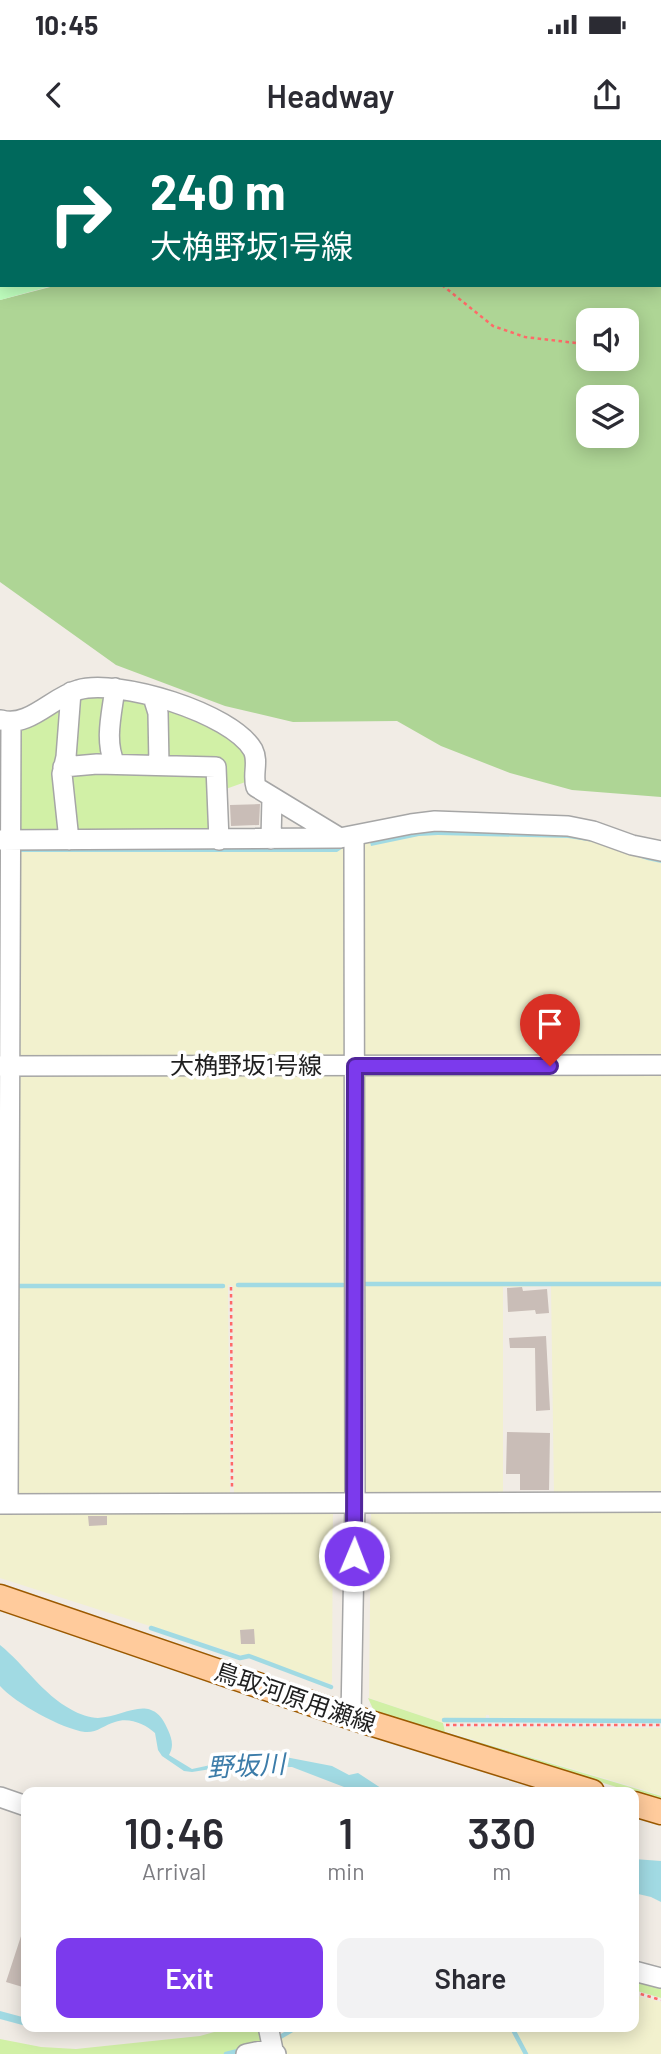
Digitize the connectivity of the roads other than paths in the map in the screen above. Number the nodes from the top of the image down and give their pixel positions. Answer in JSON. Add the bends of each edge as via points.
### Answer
{"nodes":[{"id":1,"x":115,"y":688,"type":"junction"},
{"id":2,"x":71,"y":692,"type":"junction"},
{"id":3,"x":153,"y":697,"type":"junction"},
{"id":4,"x":5,"y":721,"type":"edge"},
{"id":5,"x":115,"y":764,"type":"junction"},
{"id":6,"x":159,"y":765,"type":"junction"},
{"id":7,"x":63,"y":767,"type":"junction"},
{"id":8,"x":272,"y":798,"type":"junction"},
{"id":9,"x":347,"y":837,"type":"junction"},
{"id":10,"x":219,"y":839,"type":"junction"},
{"id":11,"x":271,"y":839,"type":"junction"},
{"id":12,"x":5,"y":840,"type":"edge"},
{"id":13,"x":69,"y":840,"type":"junction"},
{"id":14,"x":661,"y":851,"type":"edge"},
{"id":15,"x":661,"y":1065,"type":"edge"},
{"id":16,"x":4,"y":1066,"type":"edge"},
{"id":17,"x":355,"y":1066,"type":"junction"},
{"id":18,"x":355,"y":1502,"type":"junction"},
{"id":19,"x":661,"y":1502,"type":"edge"},
{"id":20,"x":4,"y":1504,"type":"edge"},
{"id":21,"x":0,"y":1597,"type":"edge"},
{"id":22,"x":351,"y":1717,"type":"junction"},
{"id":23,"x":576,"y":1787,"type":"edge"},
{"id":24,"x":0,"y":1797,"type":"edge"},
{"id":25,"x":21,"y":1804,"type":"edge"},
{"id":26,"x":639,"y":1805,"type":"edge"},
{"id":27,"x":661,"y":1812,"type":"edge"},
{"id":28,"x":639,"y":1972,"type":"edge"},
{"id":29,"x":661,"y":1978,"type":"edge"},
{"id":30,"x":270,"y":2032,"type":"edge"},
{"id":31,"x":275,"y":2052,"type":"edge"},
{"id":32,"x":246,"y":2054,"type":"edge"}],
"edges":[{"from":1,"to":2,"type":"street","via":[[97,686]]},
{"from":1,"to":3,"type":"street"},
{"from":1,"to":5,"type":"street","via":[[109,739]]},
{"from":2,"to":4,"type":"street","via":[[44,709]]},
{"from":2,"to":7,"type":"street"},
{"from":3,"to":6,"type":"street","via":[[158,713]]},
{"from":3,"to":8,"type":"street","via":[[212,717],[241,737],[256,757],[256,787]]},
{"from":4,"to":12,"type":"street"},
{"from":5,"to":6,"type":"street"},
{"from":5,"to":7,"type":"street"},
{"from":6,"to":10,"type":"street","via":[[216,767]]},
{"from":7,"to":13,"type":"street"},
{"from":8,"to":9,"type":"street"},
{"from":8,"to":11,"type":"street"},
{"from":9,"to":11,"type":"street"},
{"from":9,"to":14,"type":"street","via":[[435,821],[528,824],[593,831]]},
{"from":9,"to":17,"type":"street"},
{"from":10,"to":11,"type":"street"},
{"from":10,"to":13,"type":"street"},
{"from":12,"to":13,"type":"street"},
{"from":12,"to":16,"type":"street"},
{"from":15,"to":17,"type":"street","name":"大桷野坂1号線"},
{"from":16,"to":17,"type":"street","name":"大桷野坂1号線"},
{"from":16,"to":20,"type":"street"},
{"from":17,"to":18,"type":"street"},
{"from":18,"to":19,"type":"street"},
{"from":18,"to":20,"type":"street"},
{"from":18,"to":22,"type":"street"},
{"from":21,"to":22,"type":"main road","name":"鳥取河原用瀬線"},
{"from":22,"to":23,"type":"main road","name":"鳥取河原用瀬線"},
{"from":24,"to":25,"type":"street"},
{"from":26,"to":27,"type":"main road"},
{"from":28,"to":29,"type":"street"},
{"from":30,"to":31,"type":"street"},
{"from":31,"to":32,"type":"street","via":[[265,2049]]}]}
